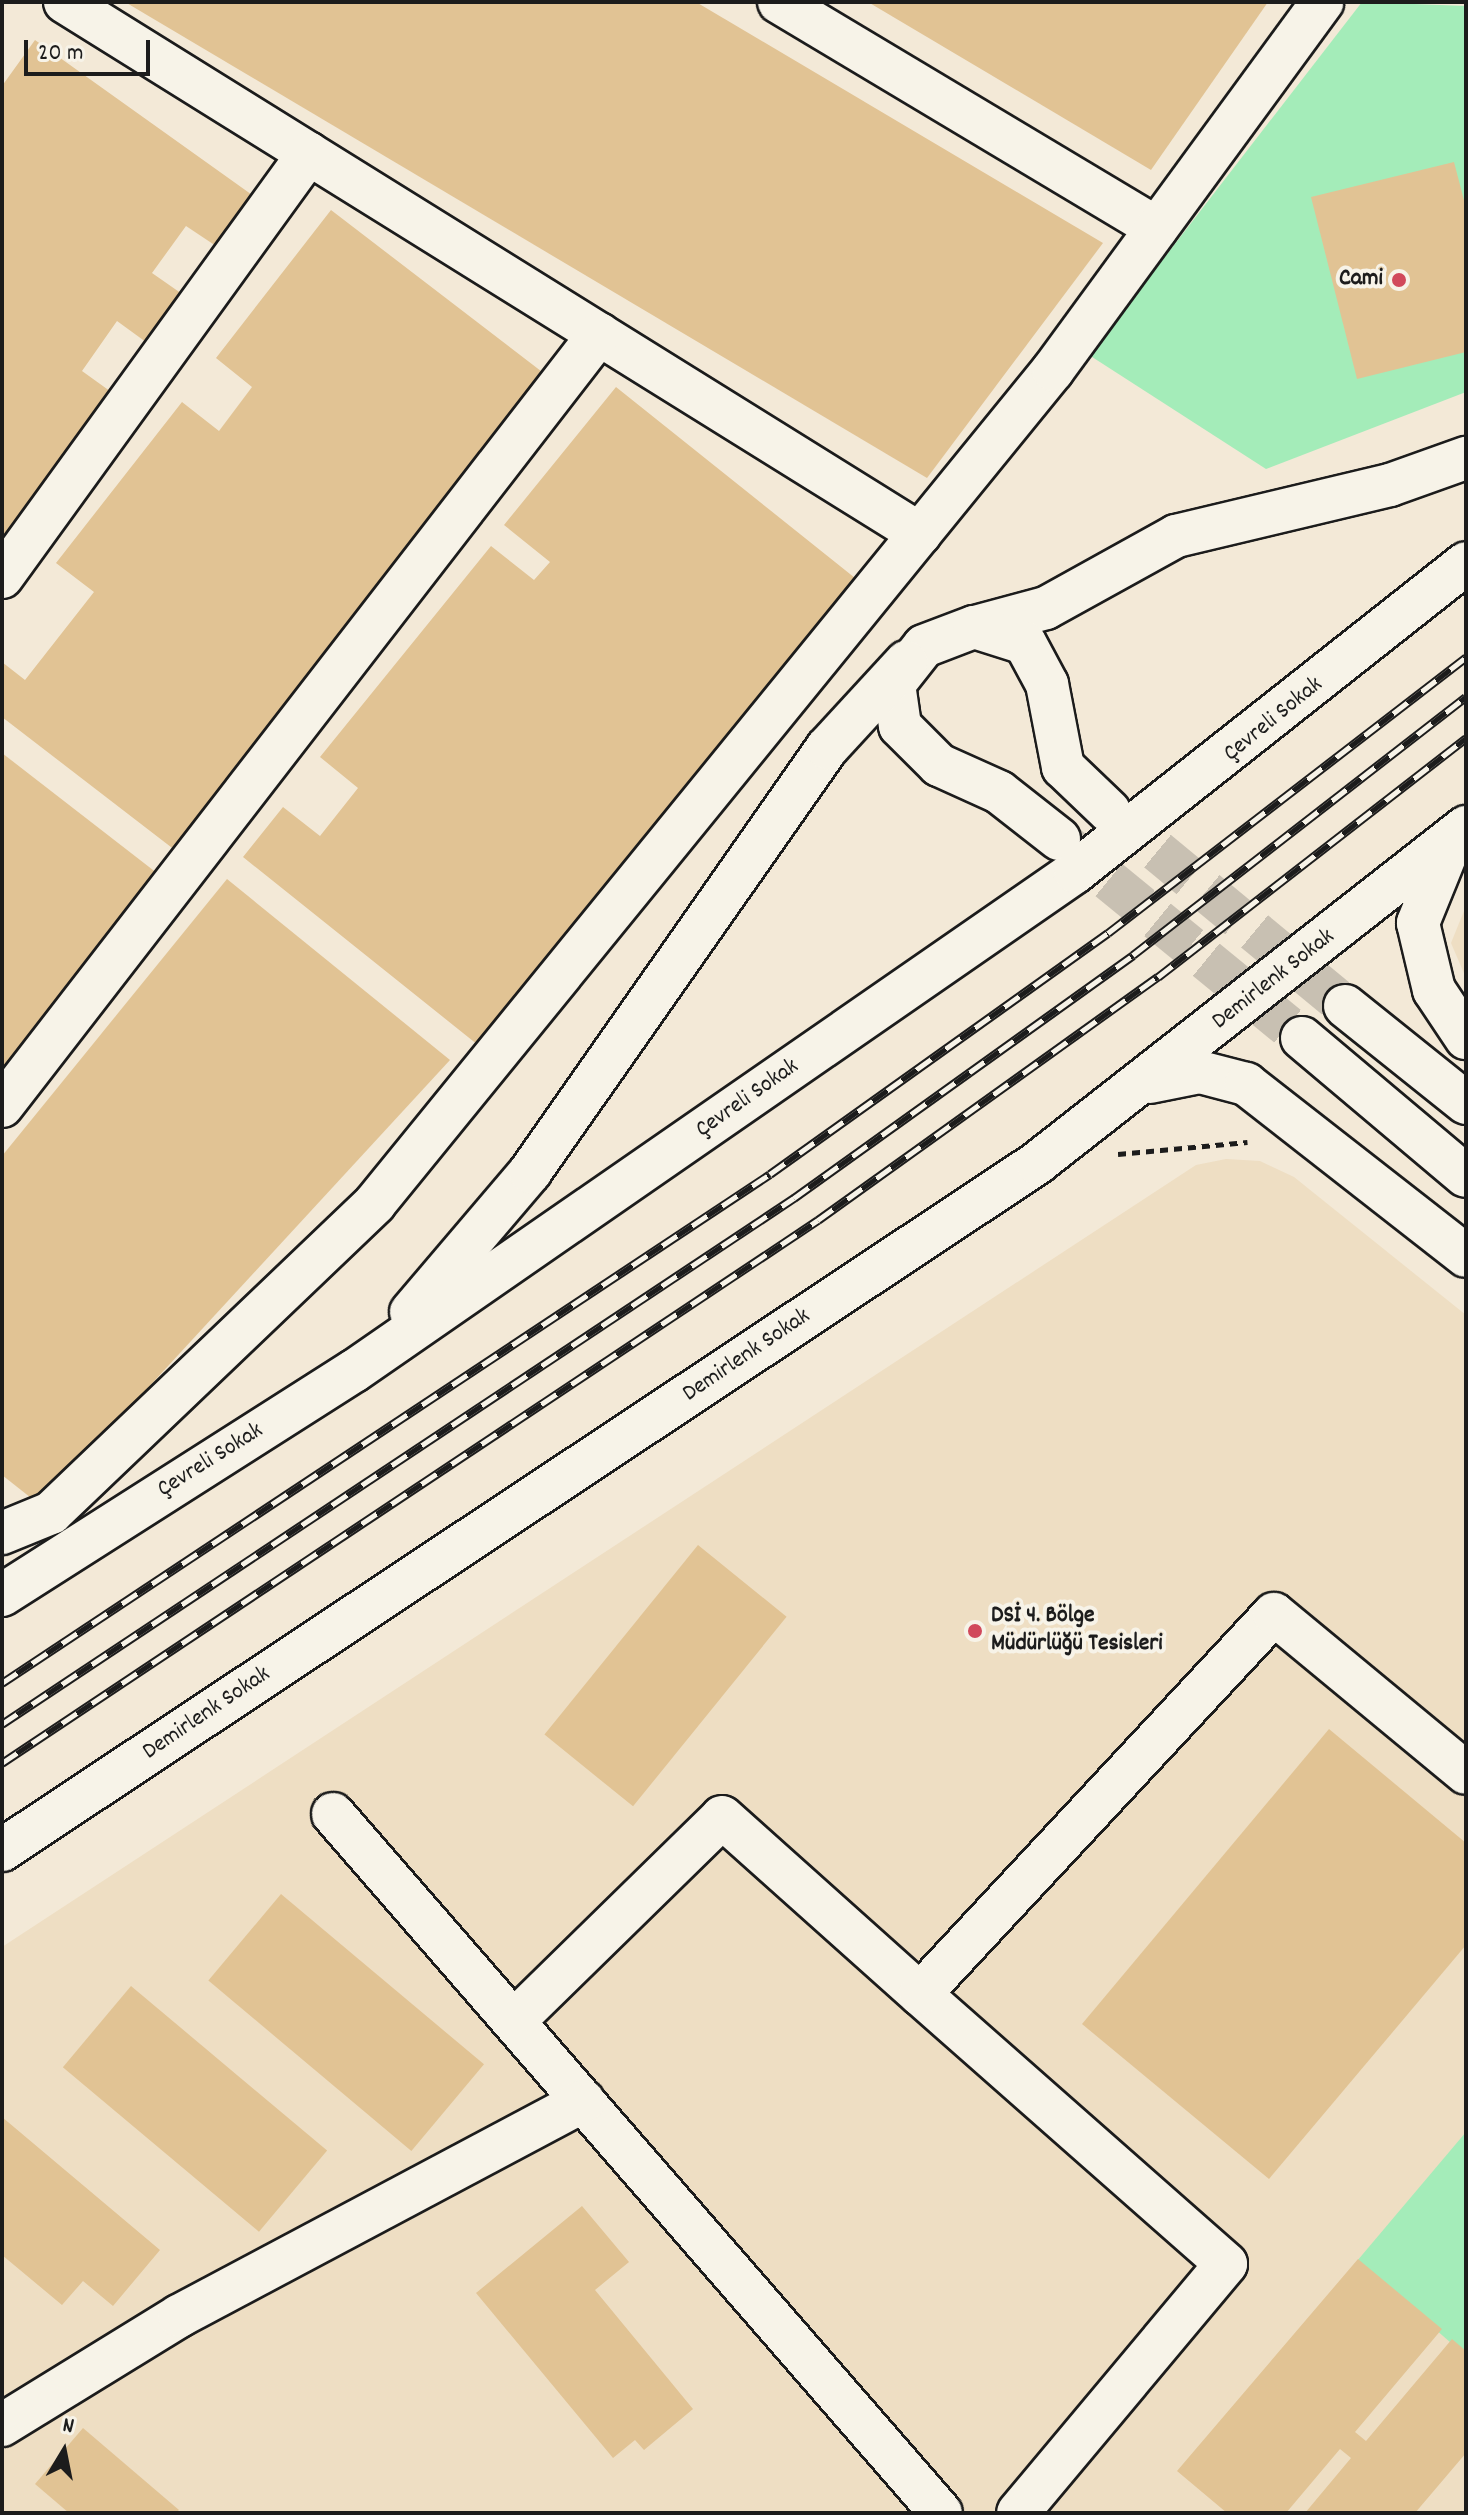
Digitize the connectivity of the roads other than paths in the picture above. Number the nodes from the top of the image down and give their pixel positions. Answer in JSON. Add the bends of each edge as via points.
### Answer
{"nodes":[{"id":1,"x":65,"y":2,"type":"edge"},
{"id":2,"x":779,"y":2,"type":"edge"},
{"id":3,"x":1322,"y":2,"type":"edge"},
{"id":4,"x":309,"y":153,"type":"junction"},
{"id":5,"x":1157,"y":228,"type":"junction"},
{"id":6,"x":599,"y":334,"type":"junction"},
{"id":7,"x":1466,"y":458,"type":"edge"},
{"id":8,"x":920,"y":534,"type":"junction"},
{"id":9,"x":1466,"y":563,"type":"edge"},
{"id":10,"x":2,"y":577,"type":"edge"},
{"id":11,"x":974,"y":627,"type":"junction"},
{"id":12,"x":906,"y":662,"type":"junction"},
{"id":13,"x":1109,"y":811,"type":"tunnel mouth"},
{"id":14,"x":1460,"y":833,"type":"edge"},
{"id":15,"x":1059,"y":839,"type":"tunnel mouth"},
{"id":16,"x":1345,"y":1006,"type":"tunnel mouth"},
{"id":17,"x":1302,"y":1038,"type":"tunnel mouth"},
{"id":18,"x":1466,"y":1038,"type":"edge"},
{"id":19,"x":1145,"y":1083,"type":"junction"},
{"id":20,"x":1466,"y":1103,"type":"edge"},
{"id":21,"x":2,"y":1106,"type":"edge"},
{"id":22,"x":1466,"y":1176,"type":"edge"},
{"id":23,"x":1466,"y":1256,"type":"edge"},
{"id":24,"x":354,"y":1371,"type":"junction"},
{"id":25,"x":2,"y":1533,"type":"edge"},
{"id":26,"x":2,"y":1545,"type":"edge"},
{"id":27,"x":16,"y":1586,"type":"edge"},
{"id":28,"x":1466,"y":1773,"type":"edge"},
{"id":29,"x":333,"y":1814,"type":"dead end"},
{"id":30,"x":2,"y":1850,"type":"edge"},
{"id":31,"x":920,"y":1994,"type":"junction"},
{"id":32,"x":514,"y":2021,"type":"junction"},
{"id":33,"x":583,"y":2101,"type":"junction"},
{"id":34,"x":2,"y":2425,"type":"edge"},
{"id":35,"x":941,"y":2513,"type":"edge"},
{"id":36,"x":1018,"y":2513,"type":"edge"}],
"edges":[{"from":1,"to":4,"type":"street"},
{"from":2,"to":5,"type":"street"},
{"from":3,"to":5,"type":"street"},
{"from":4,"to":6,"type":"street"},
{"from":4,"to":10,"type":"street"},
{"from":5,"to":8,"type":"street"},
{"from":6,"to":8,"type":"street"},
{"from":6,"to":21,"type":"street"},
{"from":7,"to":11,"type":"street","via":[[1390,485],[1176,536],[1046,608]]},
{"from":8,"to":25,"type":"street","via":[[375,1203],[51,1513]]},
{"from":9,"to":24,"type":"street","name":"Çevreli Sokak","via":[[1114,844]]},
{"from":11,"to":12,"type":"street","via":[[945,634]]},
{"from":11,"to":13,"type":"street","via":[[1003,631],[1039,662],[1063,767]]},
{"from":12,"to":15,"type":"street","via":[[892,706],[917,749],[999,792]]},
{"from":12,"to":24,"type":"street","via":[[827,748],[530,1172]]},
{"from":14,"to":18,"type":"street","via":[[1418,923],[1434,990]]},
{"from":14,"to":19,"type":"street","name":"Demirlenk Sokak"},
{"from":16,"to":20,"type":"street"},
{"from":17,"to":22,"type":"street"},
{"from":19,"to":23,"type":"street","via":[[1200,1072],[1246,1084]]},
{"from":19,"to":30,"type":"street","name":"Demirlenk Sokak","via":[[1037,1163]]},
{"from":24,"to":27,"type":"street","name":"Çevreli Sokak"},
{"from":26,"to":27,"type":"street"},
{"from":28,"to":31,"type":"street","via":[[1274,1614]]},
{"from":29,"to":32,"type":"street"},
{"from":31,"to":32,"type":"street","via":[[722,1817]]},
{"from":31,"to":36,"type":"street","via":[[1226,2264]]},
{"from":32,"to":33,"type":"street"},
{"from":33,"to":34,"type":"street","via":[[179,2316]]},
{"from":33,"to":35,"type":"street"}]}
